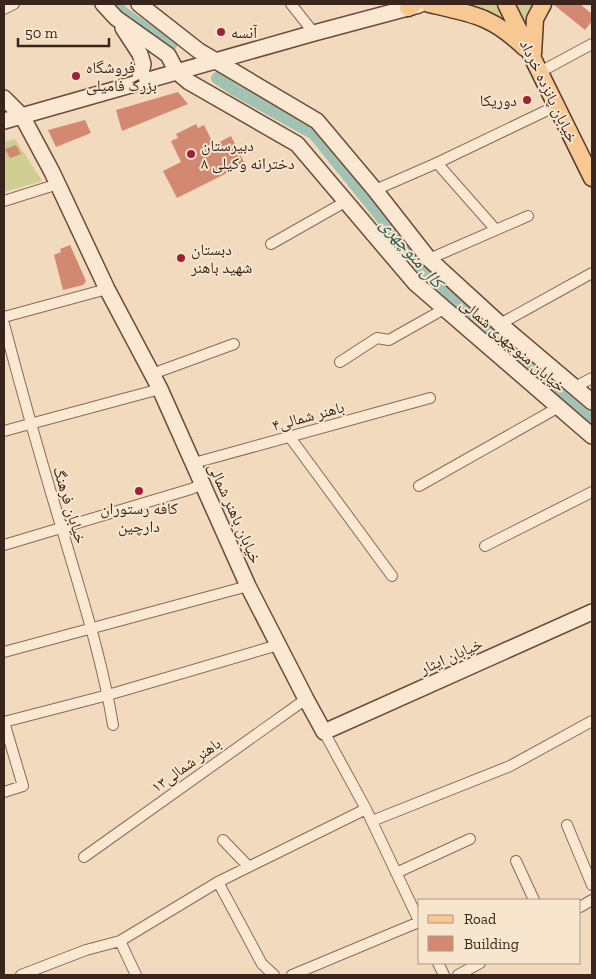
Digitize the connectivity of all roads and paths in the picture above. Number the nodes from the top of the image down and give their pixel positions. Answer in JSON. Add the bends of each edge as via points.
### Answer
{"nodes":[{"id":1,"x":14,"y":4,"type":"edge"},
{"id":2,"x":103,"y":4,"type":"edge"},
{"id":3,"x":139,"y":4,"type":"edge"},
{"id":4,"x":291,"y":4,"type":"edge"},
{"id":5,"x":425,"y":4,"type":"edge"},
{"id":6,"x":429,"y":4,"type":"edge"},
{"id":7,"x":506,"y":4,"type":"edge"},
{"id":8,"x":543,"y":4,"type":"edge"},
{"id":9,"x":411,"y":6,"type":"edge"},
{"id":10,"x":4,"y":10,"type":"edge"},
{"id":11,"x":116,"y":18,"type":"junction"},
{"id":12,"x":314,"y":33,"type":"junction"},
{"id":13,"x":592,"y":44,"type":"edge"},
{"id":14,"x":533,"y":57,"type":"junction"},
{"id":15,"x":214,"y":61,"type":"junction"},
{"id":16,"x":177,"y":72,"type":"junction"},
{"id":17,"x":540,"y":72,"type":"junction"},
{"id":18,"x":139,"y":83,"type":"junction"},
{"id":19,"x":4,"y":98,"type":"edge"},
{"id":20,"x":556,"y":106,"type":"junction"},
{"id":21,"x":22,"y":116,"type":"junction"},
{"id":22,"x":4,"y":121,"type":"edge"},
{"id":23,"x":437,"y":163,"type":"junction"},
{"id":24,"x":592,"y":178,"type":"edge"},
{"id":25,"x":58,"y":184,"type":"junction"},
{"id":26,"x":375,"y":190,"type":"junction"},
{"id":27,"x":4,"y":201,"type":"edge"},
{"id":28,"x":346,"y":202,"type":"junction"},
{"id":29,"x":528,"y":216,"type":"dead end"},
{"id":30,"x":496,"y":230,"type":"junction"},
{"id":31,"x":271,"y":244,"type":"dead end"},
{"id":32,"x":429,"y":258,"type":"junction"},
{"id":33,"x":592,"y":273,"type":"edge"},
{"id":34,"x":107,"y":289,"type":"junction"},
{"id":35,"x":444,"y":309,"type":"junction"},
{"id":36,"x":4,"y":318,"type":"edge"},
{"id":37,"x":4,"y":324,"type":"edge"},
{"id":38,"x":500,"y":324,"type":"junction"},
{"id":39,"x":234,"y":344,"type":"dead end"},
{"id":40,"x":340,"y":362,"type":"dead end"},
{"id":41,"x":152,"y":374,"type":"junction"},
{"id":42,"x":592,"y":378,"type":"edge"},
{"id":43,"x":575,"y":386,"type":"junction"},
{"id":44,"x":160,"y":389,"type":"junction"},
{"id":45,"x":430,"y":398,"type":"dead end"},
{"id":46,"x":592,"y":402,"type":"edge"},
{"id":47,"x":559,"y":407,"type":"junction"},
{"id":48,"x":30,"y":424,"type":"junction"},
{"id":49,"x":4,"y":431,"type":"edge"},
{"id":50,"x":289,"y":436,"type":"junction"},
{"id":51,"x":592,"y":436,"type":"edge"},
{"id":52,"x":194,"y":463,"type":"junction"},
{"id":53,"x":203,"y":484,"type":"junction"},
{"id":54,"x":418,"y":486,"type":"dead end"},
{"id":55,"x":592,"y":492,"type":"edge"},
{"id":56,"x":61,"y":528,"type":"junction"},
{"id":57,"x":4,"y":544,"type":"edge"},
{"id":58,"x":485,"y":546,"type":"dead end"},
{"id":59,"x":392,"y":576,"type":"dead end"},
{"id":60,"x":248,"y":586,"type":"junction"},
{"id":61,"x":592,"y":612,"type":"edge"},
{"id":62,"x":91,"y":627,"type":"junction"},
{"id":63,"x":278,"y":645,"type":"junction"},
{"id":64,"x":4,"y":652,"type":"edge"},
{"id":65,"x":108,"y":695,"type":"junction"},
{"id":66,"x":306,"y":699,"type":"junction"},
{"id":67,"x":4,"y":722,"type":"edge"},
{"id":68,"x":592,"y":722,"type":"edge"},
{"id":69,"x":113,"y":725,"type":"dead end"},
{"id":70,"x":324,"y":732,"type":"junction"},
{"id":71,"x":4,"y":792,"type":"edge"},
{"id":72,"x":366,"y":809,"type":"junction"},
{"id":73,"x":372,"y":821,"type":"junction"},
{"id":74,"x":566,"y":825,"type":"dead end"},
{"id":75,"x":470,"y":839,"type":"dead end"},
{"id":76,"x":223,"y":840,"type":"dead end"},
{"id":77,"x":84,"y":857,"type":"dead end"},
{"id":78,"x":516,"y":861,"type":"dead end"},
{"id":79,"x":249,"y":866,"type":"junction"},
{"id":80,"x":396,"y":873,"type":"junction"},
{"id":81,"x":218,"y":882,"type":"junction"},
{"id":82,"x":592,"y":885,"type":"edge"},
{"id":83,"x":534,"y":899,"type":"edge"},
{"id":84,"x":592,"y":900,"type":"edge"},
{"id":85,"x":581,"y":906,"type":"edge"},
{"id":86,"x":418,"y":918,"type":"edge"},
{"id":87,"x":418,"y":923,"type":"edge"},
{"id":88,"x":120,"y":941,"type":"junction"},
{"id":89,"x":478,"y":964,"type":"edge"},
{"id":90,"x":21,"y":975,"type":"edge"},
{"id":91,"x":136,"y":975,"type":"edge"},
{"id":92,"x":274,"y":975,"type":"edge"},
{"id":93,"x":292,"y":975,"type":"edge"},
{"id":94,"x":458,"y":975,"type":"edge"}],
"edges":[{"from":1,"to":10,"type":"street"},
{"from":2,"to":11,"type":"street","name":"خیابان منوچهری شمالی"},
{"from":3,"to":15,"type":"street","name":"خیابان منوچهری شمالی"},
{"from":4,"to":12,"type":"street"},
{"from":5,"to":9,"type":"street"},
{"from":6,"to":14,"type":"main road","via":[[489,20],[510,34]]},
{"from":7,"to":14,"type":"main road","name":"خیابان پانزده خرداد"},
{"from":8,"to":14,"type":"main road","via":[[535,19]]},
{"from":9,"to":12,"type":"street"},
{"from":11,"to":16,"type":"street","name":"خیابان منوچهری شمالی","via":[[168,55]]},
{"from":11,"to":18,"type":"street","via":[[140,54],[143,64]]},
{"from":12,"to":15,"type":"street"},
{"from":13,"to":17,"type":"street"},
{"from":14,"to":17,"type":"main road","name":"خیابان پانزده خرداد"},
{"from":15,"to":16,"type":"street"},
{"from":15,"to":26,"type":"street","name":"خیابان منوچهری شمالی","via":[[317,121]]},
{"from":16,"to":18,"type":"street"},
{"from":16,"to":28,"type":"street","name":"خیابان منوچهری شمالی","via":[[188,82],[297,144]]},
{"from":17,"to":20,"type":"main road","name":"خیابان پانزده خرداد"},
{"from":18,"to":21,"type":"street"},
{"from":19,"to":21,"type":"street","name":"خیابان باهنر شمالی"},
{"from":20,"to":23,"type":"street"},
{"from":20,"to":24,"type":"main road","name":"خیابان پانزده خرداد"},
{"from":21,"to":22,"type":"street"},
{"from":21,"to":25,"type":"street","name":"خیابان باهنر شمالی"},
{"from":23,"to":26,"type":"street"},
{"from":23,"to":30,"type":"street"},
{"from":25,"to":27,"type":"street"},
{"from":25,"to":34,"type":"street","name":"خیابان باهنر شمالی"},
{"from":26,"to":32,"type":"street","name":"خیابان منوچهری شمالی"},
{"from":28,"to":31,"type":"street"},
{"from":28,"to":35,"type":"street","name":"خیابان منوچهری شمالی","via":[[415,283]]},
{"from":29,"to":30,"type":"street"},
{"from":30,"to":32,"type":"street"},
{"from":32,"to":38,"type":"street","name":"خیابان منوچهری شمالی"},
{"from":33,"to":38,"type":"street"},
{"from":34,"to":36,"type":"street"},
{"from":34,"to":41,"type":"street","name":"خیابان باهنر شمالی"},
{"from":35,"to":40,"type":"street","via":[[389,340],[377,338]]},
{"from":35,"to":47,"type":"street","name":"خیابان منوچهری شمالی"},
{"from":37,"to":48,"type":"street","name":"خیابان فرهنگ"},
{"from":38,"to":43,"type":"street","name":"خیابان منوچهری شمالی"},
{"from":39,"to":41,"type":"street"},
{"from":41,"to":44,"type":"street","name":"خیابان باهنر شمالی"},
{"from":42,"to":43,"type":"street"},
{"from":43,"to":46,"type":"street","name":"خیابان منوچهری شمالی"},
{"from":44,"to":48,"type":"street"},
{"from":44,"to":52,"type":"street","name":"خیابان باهنر شمالی"},
{"from":45,"to":50,"type":"street","name":"باهنر شمالی۴"},
{"from":47,"to":51,"type":"street","name":"خیابان منوچهری شمالی"},
{"from":47,"to":54,"type":"street"},
{"from":48,"to":49,"type":"street"},
{"from":48,"to":56,"type":"street","name":"خیابان فرهنگ"},
{"from":50,"to":52,"type":"street","name":"باهنر شمالی۴"},
{"from":50,"to":59,"type":"street"},
{"from":52,"to":53,"type":"street","name":"خیابان باهنر شمالی"},
{"from":53,"to":56,"type":"street"},
{"from":53,"to":60,"type":"street","name":"خیابان باهنر شمالی"},
{"from":55,"to":58,"type":"street"},
{"from":56,"to":57,"type":"street"},
{"from":56,"to":62,"type":"street","name":"خیابان فرهنگ"},
{"from":60,"to":62,"type":"street"},
{"from":60,"to":63,"type":"street","name":"خیابان باهنر شمالی"},
{"from":61,"to":70,"type":"street","name":"خیابان ایثار"},
{"from":62,"to":64,"type":"street"},
{"from":62,"to":65,"type":"street","name":"خیابان فرهنگ"},
{"from":63,"to":65,"type":"street"},
{"from":63,"to":66,"type":"street","name":"خیابان باهنر شمالی"},
{"from":65,"to":67,"type":"street"},
{"from":65,"to":69,"type":"street","name":"خیابان فرهنگ"},
{"from":66,"to":70,"type":"street","name":"خیابان باهنر شمالی"},
{"from":66,"to":77,"type":"street","name":"باهنر شمالی۱۳"},
{"from":67,"to":71,"type":"street","via":[[23,786]]},
{"from":68,"to":73,"type":"street","via":[[510,766]]},
{"from":70,"to":72,"type":"street","name":"خیابان باهنر شمالی"},
{"from":72,"to":73,"type":"street","name":"خیابان باهنر شمالی"},
{"from":72,"to":79,"type":"street"},
{"from":73,"to":80,"type":"street","name":"خیابان باهنر شمالی"},
{"from":74,"to":82,"type":"street"},
{"from":75,"to":80,"type":"street"},
{"from":76,"to":79,"type":"street"},
{"from":78,"to":83,"type":"street"},
{"from":79,"to":81,"type":"street"},
{"from":80,"to":86,"type":"street","name":"خیابان باهنر شمالی"},
{"from":81,"to":88,"type":"street"},
{"from":81,"to":92,"type":"street","via":[[262,964]]},
{"from":84,"to":85,"type":"street"},
{"from":87,"to":93,"type":"street"},
{"from":88,"to":90,"type":"street","via":[[86,950]]},
{"from":88,"to":91,"type":"street"},
{"from":89,"to":94,"type":"street"}]}
